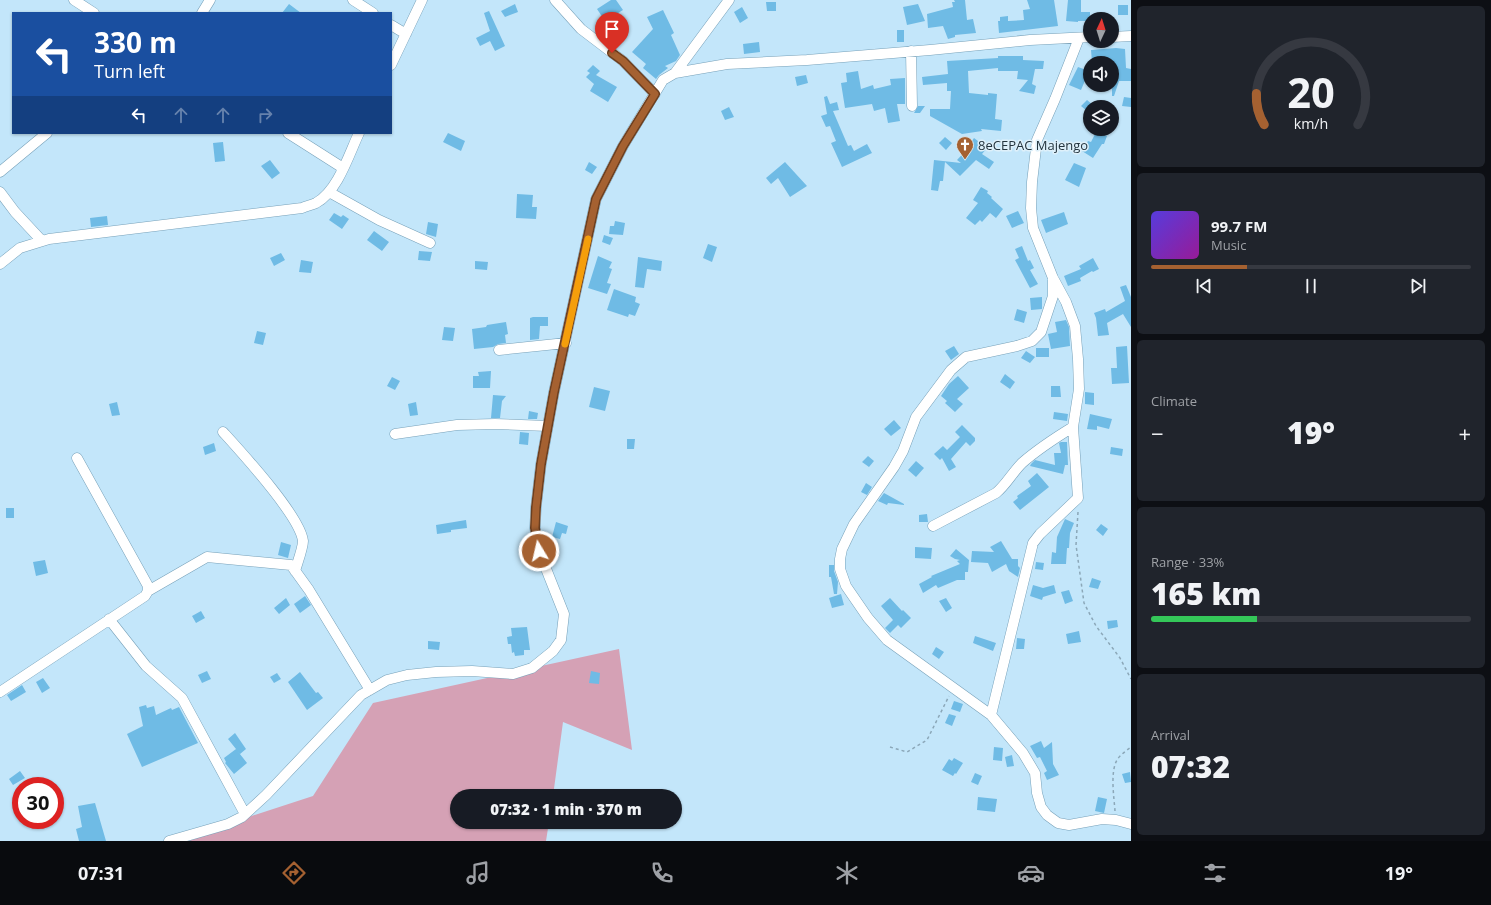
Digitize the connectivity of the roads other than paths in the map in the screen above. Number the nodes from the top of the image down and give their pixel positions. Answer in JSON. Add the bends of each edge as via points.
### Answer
{"nodes":[{"id":1,"x":74,"y":0,"type":"edge"},
{"id":2,"x":210,"y":0,"type":"edge"},
{"id":3,"x":353,"y":0,"type":"edge"},
{"id":4,"x":422,"y":0,"type":"edge"},
{"id":5,"x":555,"y":0,"type":"edge"},
{"id":6,"x":729,"y":0,"type":"edge"},
{"id":7,"x":92,"y":12,"type":"edge"},
{"id":8,"x":203,"y":12,"type":"edge"},
{"id":9,"x":371,"y":12,"type":"edge"},
{"id":10,"x":392,"y":26,"type":"edge"},
{"id":11,"x":406,"y":34,"type":"junction"},
{"id":12,"x":1131,"y":36,"type":"edge"},
{"id":13,"x":1119,"y":37,"type":"edge"},
{"id":14,"x":1079,"y":38,"type":"junction"},
{"id":15,"x":1083,"y":38,"type":"edge"},
{"id":16,"x":911,"y":51,"type":"junction"},
{"id":17,"x":392,"y":63,"type":"edge"},
{"id":18,"x":674,"y":74,"type":"junction"},
{"id":19,"x":655,"y":94,"type":"junction"},
{"id":20,"x":912,"y":106,"type":"dead end"},
{"id":21,"x":46,"y":134,"type":"edge"},
{"id":22,"x":290,"y":134,"type":"edge"},
{"id":23,"x":359,"y":134,"type":"edge"},
{"id":24,"x":343,"y":168,"type":"junction"},
{"id":25,"x":0,"y":172,"type":"edge"},
{"id":26,"x":0,"y":192,"type":"edge"},
{"id":27,"x":329,"y":192,"type":"junction"},
{"id":28,"x":42,"y":241,"type":"junction"},
{"id":29,"x":430,"y":243,"type":"dead end"},
{"id":30,"x":0,"y":264,"type":"edge"},
{"id":31,"x":1053,"y":278,"type":"junction"},
{"id":32,"x":566,"y":343,"type":"junction"},
{"id":33,"x":499,"y":350,"type":"dead end"},
{"id":34,"x":548,"y":426,"type":"junction"},
{"id":35,"x":1073,"y":427,"type":"junction"},
{"id":36,"x":223,"y":432,"type":"dead end"},
{"id":37,"x":395,"y":434,"type":"dead end"},
{"id":38,"x":77,"y":458,"type":"dead end"},
{"id":39,"x":933,"y":526,"type":"dead end"},
{"id":40,"x":295,"y":571,"type":"junction"},
{"id":41,"x":148,"y":591,"type":"junction"},
{"id":42,"x":109,"y":619,"type":"junction"},
{"id":43,"x":370,"y":690,"type":"junction"},
{"id":44,"x":0,"y":692,"type":"edge"},
{"id":45,"x":991,"y":715,"type":"junction"},
{"id":46,"x":245,"y":814,"type":"junction"},
{"id":47,"x":1131,"y":824,"type":"edge"},
{"id":48,"x":169,"y":841,"type":"edge"}],
"edges":[{"from":1,"to":7,"type":"street"},
{"from":2,"to":8,"type":"street"},
{"from":3,"to":9,"type":"street"},
{"from":4,"to":11,"type":"street"},
{"from":5,"to":19,"type":"street","via":[[581,29],[623,61]]},
{"from":6,"to":18,"type":"street"},
{"from":10,"to":11,"type":"street"},
{"from":11,"to":17,"type":"street"},
{"from":12,"to":13,"type":"street"},
{"from":14,"to":15,"type":"street"},
{"from":14,"to":16,"type":"street"},
{"from":14,"to":31,"type":"street","via":[[1037,140],[1032,182],[1033,228]]},
{"from":16,"to":18,"type":"street","via":[[727,64]]},
{"from":16,"to":20,"type":"street"},
{"from":18,"to":19,"type":"street","via":[[663,80]]},
{"from":19,"to":32,"type":"street","via":[[623,146],[596,199]]},
{"from":21,"to":25,"type":"street"},
{"from":22,"to":24,"type":"street"},
{"from":23,"to":24,"type":"street"},
{"from":24,"to":27,"type":"street"},
{"from":26,"to":28,"type":"street"},
{"from":27,"to":28,"type":"street","via":[[317,202],[302,208],[77,234]]},
{"from":27,"to":29,"type":"street","via":[[379,220]]},
{"from":28,"to":30,"type":"street","via":[[20,248]]},
{"from":31,"to":35,"type":"street","via":[[1075,326],[1079,389]]},
{"from":31,"to":45,"type":"street","via":[[1053,296],[1041,332],[1032,341],[966,357],[951,370],[916,417],[903,451],[854,524],[840,559],[840,569],[846,586],[887,640]]},
{"from":32,"to":33,"type":"street"},
{"from":32,"to":34,"type":"street"},
{"from":34,"to":37,"type":"street","via":[[457,425]]},
{"from":34,"to":43,"type":"street","via":[[541,464],[535,528],[539,551],[564,614],[561,640],[553,651],[532,668],[513,674],[472,671],[407,675],[387,680]]},
{"from":35,"to":39,"type":"street","via":[[1023,462],[1004,487],[996,493]]},
{"from":35,"to":45,"type":"street","via":[[1078,498],[1033,543]]},
{"from":36,"to":40,"type":"street","via":[[247,458],[294,519],[303,542]]},
{"from":38,"to":41,"type":"street","via":[[148,586]]},
{"from":40,"to":41,"type":"street","via":[[291,565],[207,557]]},
{"from":40,"to":43,"type":"street"},
{"from":41,"to":42,"type":"street","via":[[145,596]]},
{"from":42,"to":44,"type":"street"},
{"from":42,"to":46,"type":"street","via":[[146,666],[182,698]]},
{"from":43,"to":46,"type":"street","via":[[361,695]]},
{"from":45,"to":47,"type":"street","via":[[1031,765],[1041,807],[1047,815],[1058,823],[1069,825],[1102,820]]},
{"from":46,"to":48,"type":"street","via":[[228,824]]}]}
